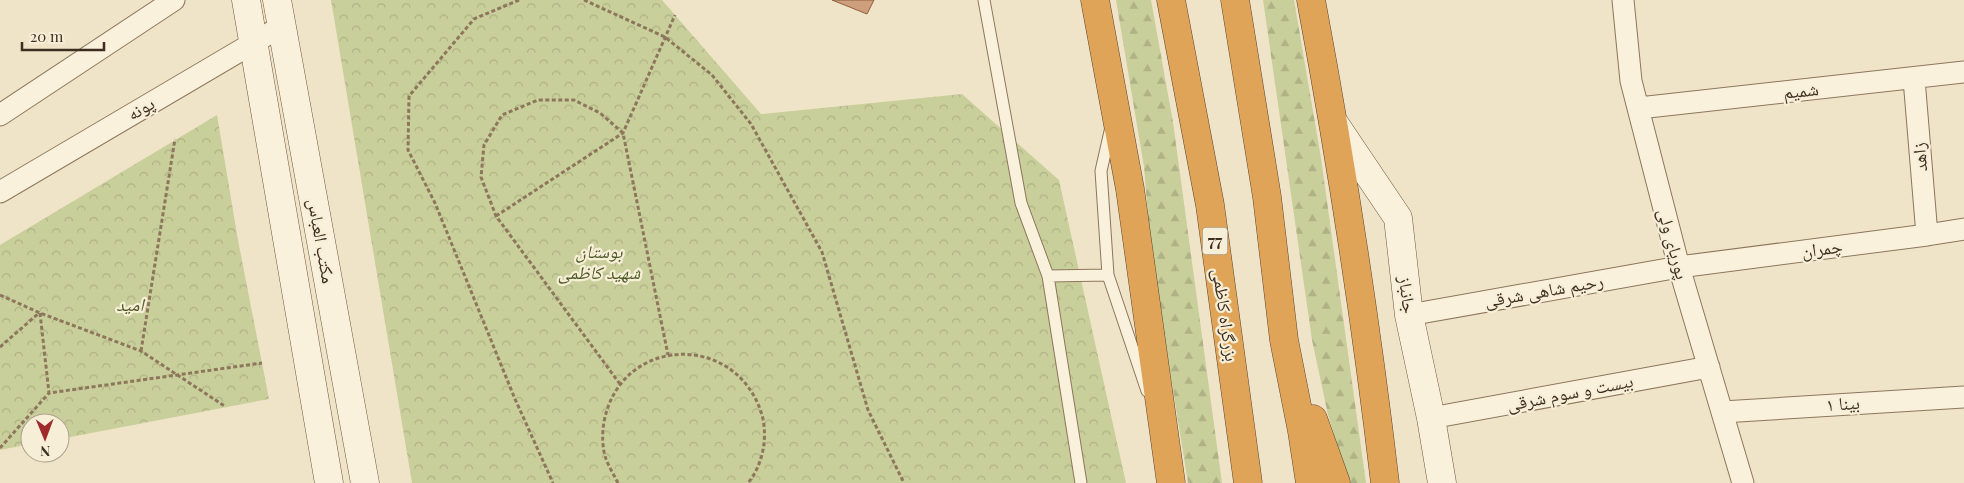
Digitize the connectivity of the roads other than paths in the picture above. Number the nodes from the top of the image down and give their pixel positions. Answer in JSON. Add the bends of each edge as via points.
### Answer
{"nodes":[{"id":1,"x":174,"y":0,"type":"edge"},
{"id":2,"x":246,"y":0,"type":"edge"},
{"id":3,"x":277,"y":0,"type":"edge"},
{"id":4,"x":984,"y":0,"type":"edge"},
{"id":5,"x":1171,"y":0,"type":"edge"},
{"id":6,"x":1235,"y":0,"type":"edge"},
{"id":7,"x":1310,"y":0,"type":"edge"},
{"id":8,"x":1623,"y":0,"type":"edge"},
{"id":9,"x":1093,"y":5,"type":"edge"},
{"id":10,"x":282,"y":26,"type":"junction"},
{"id":11,"x":254,"y":42,"type":"junction"},
{"id":12,"x":1964,"y":72,"type":"edge"},
{"id":13,"x":1914,"y":79,"type":"junction"},
{"id":14,"x":1115,"y":108,"type":"junction"},
{"id":15,"x":1639,"y":108,"type":"junction"},
{"id":16,"x":0,"y":115,"type":"edge"},
{"id":17,"x":1334,"y":123,"type":"junction"},
{"id":18,"x":0,"y":192,"type":"edge"},
{"id":19,"x":1964,"y":229,"type":"edge"},
{"id":20,"x":1926,"y":235,"type":"junction"},
{"id":21,"x":1679,"y":267,"type":"junction"},
{"id":22,"x":1108,"y":275,"type":"junction"},
{"id":23,"x":1048,"y":276,"type":"junction"},
{"id":24,"x":1409,"y":315,"type":"junction"},
{"id":25,"x":1284,"y":340,"type":"junction"},
{"id":26,"x":1708,"y":367,"type":"junction"},
{"id":27,"x":1964,"y":397,"type":"edge"},
{"id":28,"x":1722,"y":412,"type":"junction"},
{"id":29,"x":1431,"y":418,"type":"junction"},
{"id":30,"x":1166,"y":446,"type":"junction"},
{"id":31,"x":329,"y":483,"type":"edge"},
{"id":32,"x":365,"y":483,"type":"edge"},
{"id":33,"x":1081,"y":483,"type":"edge"},
{"id":34,"x":1171,"y":483,"type":"edge"},
{"id":35,"x":1248,"y":483,"type":"edge"},
{"id":36,"x":1310,"y":483,"type":"edge"},
{"id":37,"x":1336,"y":483,"type":"edge"},
{"id":38,"x":1385,"y":483,"type":"edge"},
{"id":39,"x":1442,"y":483,"type":"edge"},
{"id":40,"x":1743,"y":483,"type":"edge"}],
"edges":[{"from":1,"to":16,"type":"street"},
{"from":2,"to":11,"type":"main road","name":"مکتب العباس"},
{"from":3,"to":10,"type":"main road","name":"مکتب العباس"},
{"from":4,"to":23,"type":"lane","via":[[1021,203]]},
{"from":5,"to":35,"type":"highway","name":"بزرگراه کاظمی","number":"77","via":[[1210,205]]},
{"from":6,"to":25,"type":"highway","via":[[1267,197]]},
{"from":7,"to":17,"type":"highway"},
{"from":8,"to":15,"type":"street","name":"پوریای ولی","via":[[1631,81]]},
{"from":9,"to":14,"type":"highway"},
{"from":10,"to":11,"type":"street","name":"پونه"},
{"from":10,"to":32,"type":"main road","name":"مکتب العباس"},
{"from":11,"to":18,"type":"street","name":"پونه"},
{"from":11,"to":31,"type":"main road","name":"مکتب العباس"},
{"from":12,"to":13,"type":"street","name":"شمیم"},
{"from":13,"to":15,"type":"street","name":"شمیم"},
{"from":13,"to":20,"type":"street","name":"زاهد"},
{"from":14,"to":22,"type":"lane","via":[[1101,171]]},
{"from":14,"to":30,"type":"highway","via":[[1130,189]]},
{"from":15,"to":21,"type":"street","name":"پوریای ولی"},
{"from":17,"to":24,"type":"main road","name":"جانباز","via":[[1398,218]]},
{"from":17,"to":38,"type":"highway"},
{"from":19,"to":20,"type":"street","name":"چمران"},
{"from":20,"to":21,"type":"street","name":"چمران"},
{"from":21,"to":24,"type":"street","name":"رحیم شاهی شرقی"},
{"from":21,"to":26,"type":"street","name":"پوریای ولی"},
{"from":22,"to":23,"type":"lane"},
{"from":22,"to":30,"type":"lane"},
{"from":23,"to":33,"type":"lane"},
{"from":24,"to":29,"type":"main road","name":"جانباز"},
{"from":25,"to":36,"type":"highway"},
{"from":25,"to":37,"type":"highway"},
{"from":26,"to":28,"type":"street","name":"پوریای ولی"},
{"from":26,"to":29,"type":"street","name":"بیست و سوم شرقی"},
{"from":27,"to":28,"type":"street","name":"بینا ۱"},
{"from":28,"to":40,"type":"street","name":"پوریای ولی"},
{"from":29,"to":39,"type":"main road","name":"جانباز"},
{"from":30,"to":34,"type":"highway"}]}
